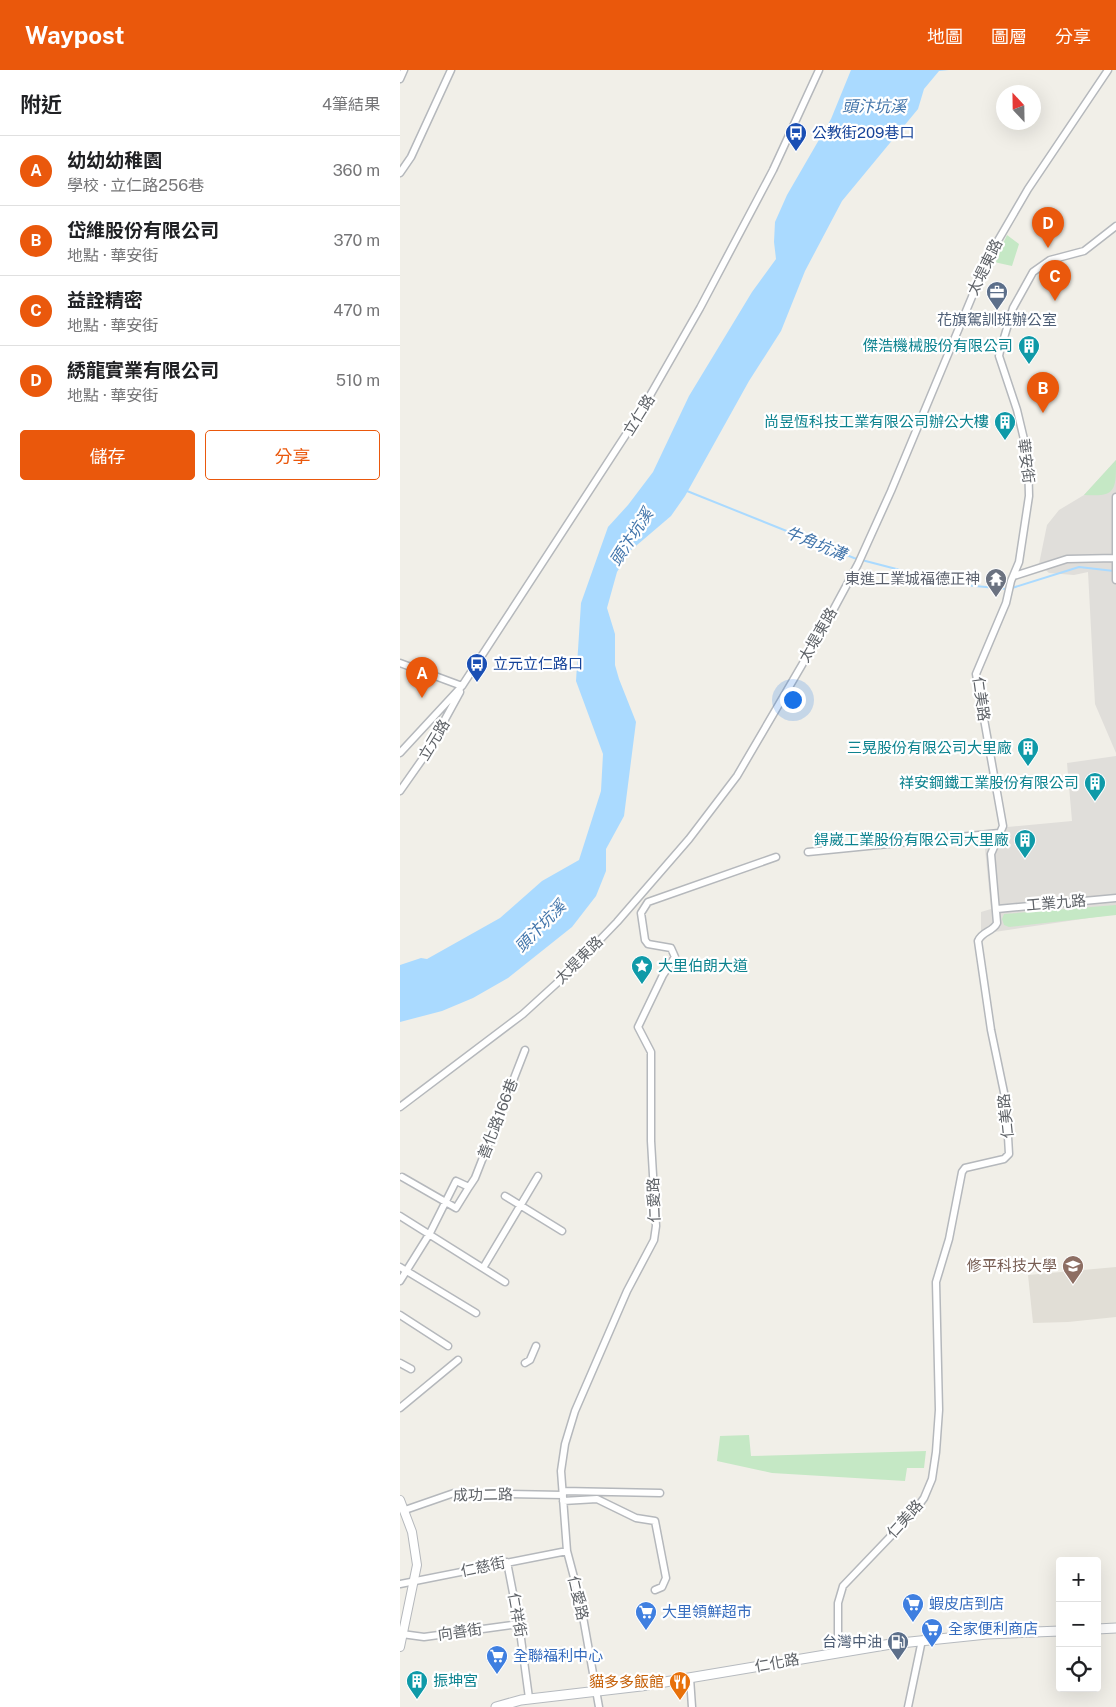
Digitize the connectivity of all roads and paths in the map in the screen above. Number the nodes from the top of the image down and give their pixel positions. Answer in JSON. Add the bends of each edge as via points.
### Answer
{"nodes":[{"id":1,"x":404,"y":70,"type":"edge"},
{"id":2,"x":451,"y":70,"type":"edge"},
{"id":3,"x":819,"y":70,"type":"edge"},
{"id":4,"x":1108,"y":70,"type":"edge"},
{"id":5,"x":400,"y":79,"type":"edge"},
{"id":6,"x":400,"y":173,"type":"edge"},
{"id":7,"x":1116,"y":226,"type":"edge"},
{"id":8,"x":1116,"y":497,"type":"edge"},
{"id":9,"x":1115,"y":560,"type":"edge"},
{"id":10,"x":1013,"y":578,"type":"junction"},
{"id":11,"x":1116,"y":579,"type":"edge"},
{"id":12,"x":1008,"y":592,"type":"joint"},
{"id":13,"x":400,"y":663,"type":"edge"},
{"id":14,"x":462,"y":686,"type":"junction"},
{"id":15,"x":400,"y":753,"type":"edge"},
{"id":16,"x":400,"y":791,"type":"edge"},
{"id":17,"x":999,"y":833,"type":"junction"},
{"id":18,"x":808,"y":852,"type":"dead end"},
{"id":19,"x":776,"y":857,"type":"dead end"},
{"id":20,"x":1116,"y":898,"type":"edge"},
{"id":21,"x":997,"y":909,"type":"junction"},
{"id":22,"x":525,"y":1050,"type":"dead end"},
{"id":23,"x":400,"y":1107,"type":"edge"},
{"id":24,"x":538,"y":1176,"type":"dead end"},
{"id":25,"x":402,"y":1177,"type":"dead end"},
{"id":26,"x":469,"y":1187,"type":"junction"},
{"id":27,"x":505,"y":1196,"type":"dead end"},
{"id":28,"x":445,"y":1204,"type":"junction"},
{"id":29,"x":520,"y":1205,"type":"junction"},
{"id":30,"x":400,"y":1216,"type":"edge"},
{"id":31,"x":562,"y":1231,"type":"dead end"},
{"id":32,"x":430,"y":1233,"type":"junction"},
{"id":33,"x":400,"y":1267,"type":"edge"},
{"id":34,"x":483,"y":1268,"type":"junction"},
{"id":35,"x":407,"y":1271,"type":"junction"},
{"id":36,"x":400,"y":1281,"type":"edge"},
{"id":37,"x":505,"y":1282,"type":"dead end"},
{"id":38,"x":476,"y":1313,"type":"dead end"},
{"id":39,"x":400,"y":1315,"type":"edge"},
{"id":40,"x":448,"y":1346,"type":"dead end"},
{"id":41,"x":536,"y":1346,"type":"dead end"},
{"id":42,"x":458,"y":1360,"type":"dead end"},
{"id":43,"x":400,"y":1363,"type":"edge"},
{"id":44,"x":525,"y":1363,"type":"dead end"},
{"id":45,"x":410,"y":1369,"type":"dead end"},
{"id":46,"x":400,"y":1408,"type":"edge"},
{"id":47,"x":660,"y":1493,"type":"dead end"},
{"id":48,"x":563,"y":1495,"type":"junction"},
{"id":49,"x":400,"y":1500,"type":"edge"},
{"id":50,"x":405,"y":1510,"type":"junction"},
{"id":51,"x":567,"y":1551,"type":"junction"},
{"id":52,"x":507,"y":1562,"type":"junction"},
{"id":53,"x":414,"y":1582,"type":"junction"},
{"id":54,"x":400,"y":1584,"type":"edge"},
{"id":55,"x":655,"y":1590,"type":"dead end"},
{"id":56,"x":519,"y":1624,"type":"junction"},
{"id":57,"x":1116,"y":1628,"type":"edge"},
{"id":58,"x":1101,"y":1629,"type":"edge"},
{"id":59,"x":1056,"y":1631,"type":"edge"},
{"id":60,"x":402,"y":1634,"type":"junction"},
{"id":61,"x":922,"y":1640,"type":"junction"},
{"id":62,"x":400,"y":1647,"type":"edge"},
{"id":63,"x":838,"y":1652,"type":"junction"},
{"id":64,"x":690,"y":1678,"type":"junction"},
{"id":65,"x":596,"y":1692,"type":"junction"},
{"id":66,"x":529,"y":1698,"type":"junction"},
{"id":67,"x":496,"y":1707,"type":"edge"},
{"id":68,"x":599,"y":1707,"type":"edge"},
{"id":69,"x":692,"y":1707,"type":"edge"},
{"id":70,"x":908,"y":1707,"type":"edge"}],
"edges":[{"from":1,"to":5,"type":"street"},
{"from":2,"to":6,"type":"street","via":[[411,157]]},
{"from":3,"to":14,"type":"street","name":"立仁路","via":[[774,170],[662,378]]},
{"from":4,"to":23,"type":"street","name":"太堤東路","via":[[1028,189],[989,256],[858,564],[742,767],[689,840],[568,973],[523,1014]]},
{"from":7,"to":10,"type":"street","name":"華安街","via":[[1089,248],[1050,260],[1033,272],[1013,308],[1001,345],[999,356],[1017,410],[1029,471],[1027,516]]},
{"from":8,"to":9,"type":"street"},
{"from":9,"to":10,"type":"street","via":[[1066,560]]},
{"from":9,"to":11,"type":"street"},
{"from":10,"to":12,"type":"street","name":"華安街"},
{"from":12,"to":17,"type":"street","name":"仁美路","via":[[976,674],[1003,826]]},
{"from":13,"to":14,"type":"street"},
{"from":14,"to":15,"type":"street"},
{"from":14,"to":16,"type":"street","name":"立元路","via":[[438,735]]},
{"from":17,"to":18,"type":"street"},
{"from":17,"to":21,"type":"street","name":"仁美路","via":[[991,854]]},
{"from":19,"to":48,"type":"street","name":"仁愛路","via":[[643,906],[645,940],[648,944],[672,948],[676,957],[663,975],[638,1027],[651,1052],[651,1141],[656,1226],[654,1240],[627,1291],[576,1410],[560,1471]]},
{"from":20,"to":21,"type":"street","name":"工業九路"},
{"from":21,"to":63,"type":"street","name":"仁美路","via":[[997,926],[981,934],[978,941],[1006,1102],[1009,1154],[1004,1159],[966,1168],[962,1172],[949,1239],[936,1282],[939,1410],[932,1479],[914,1513],[843,1586],[838,1603]]},
{"from":22,"to":26,"type":"street","name":"善化路166巷"},
{"from":24,"to":29,"type":"street"},
{"from":25,"to":28,"type":"street"},
{"from":26,"to":28,"type":"street","name":"善化路166巷","via":[[456,1208]]},
{"from":26,"to":28,"type":"street","via":[[456,1181]]},
{"from":27,"to":29,"type":"street"},
{"from":28,"to":32,"type":"street"},
{"from":29,"to":31,"type":"street"},
{"from":29,"to":34,"type":"street"},
{"from":30,"to":32,"type":"street"},
{"from":32,"to":34,"type":"street"},
{"from":32,"to":35,"type":"street"},
{"from":33,"to":35,"type":"street"},
{"from":34,"to":37,"type":"street"},
{"from":35,"to":36,"type":"street"},
{"from":35,"to":38,"type":"street"},
{"from":39,"to":40,"type":"street"},
{"from":41,"to":44,"type":"street","via":[[530,1360]]},
{"from":42,"to":46,"type":"street"},
{"from":43,"to":45,"type":"street"},
{"from":47,"to":48,"type":"street","name":"成功二路"},
{"from":48,"to":50,"type":"street","name":"成功二路","via":[[454,1493]]},
{"from":48,"to":51,"type":"street","name":"仁愛路"},
{"from":48,"to":55,"type":"street","name":"成功二路","via":[[597,1499],[636,1518],[655,1521],[666,1578],[662,1587]]},
{"from":49,"to":50,"type":"street"},
{"from":50,"to":53,"type":"street","via":[[416,1552]]},
{"from":51,"to":52,"type":"street","name":"仁慈街"},
{"from":51,"to":65,"type":"street","name":"仁愛路","via":[[580,1600]]},
{"from":52,"to":53,"type":"street","name":"仁慈街"},
{"from":52,"to":56,"type":"street","name":"仁祥街"},
{"from":53,"to":54,"type":"street","name":"仁慈街"},
{"from":53,"to":60,"type":"street"},
{"from":56,"to":60,"type":"street","name":"向善街","via":[[424,1638]]},
{"from":56,"to":66,"type":"street","name":"仁祥街"},
{"from":57,"to":58,"type":"main road"},
{"from":59,"to":61,"type":"main road","name":"仁化路"},
{"from":60,"to":62,"type":"street"},
{"from":61,"to":63,"type":"main road","name":"仁化路"},
{"from":61,"to":70,"type":"street"},
{"from":63,"to":64,"type":"main road","name":"仁化路"},
{"from":64,"to":65,"type":"main road","name":"仁化路"},
{"from":64,"to":69,"type":"street"},
{"from":65,"to":66,"type":"main road","name":"仁化路"},
{"from":65,"to":68,"type":"street","name":"仁愛路"},
{"from":66,"to":67,"type":"main road","name":"仁化路"}]}
